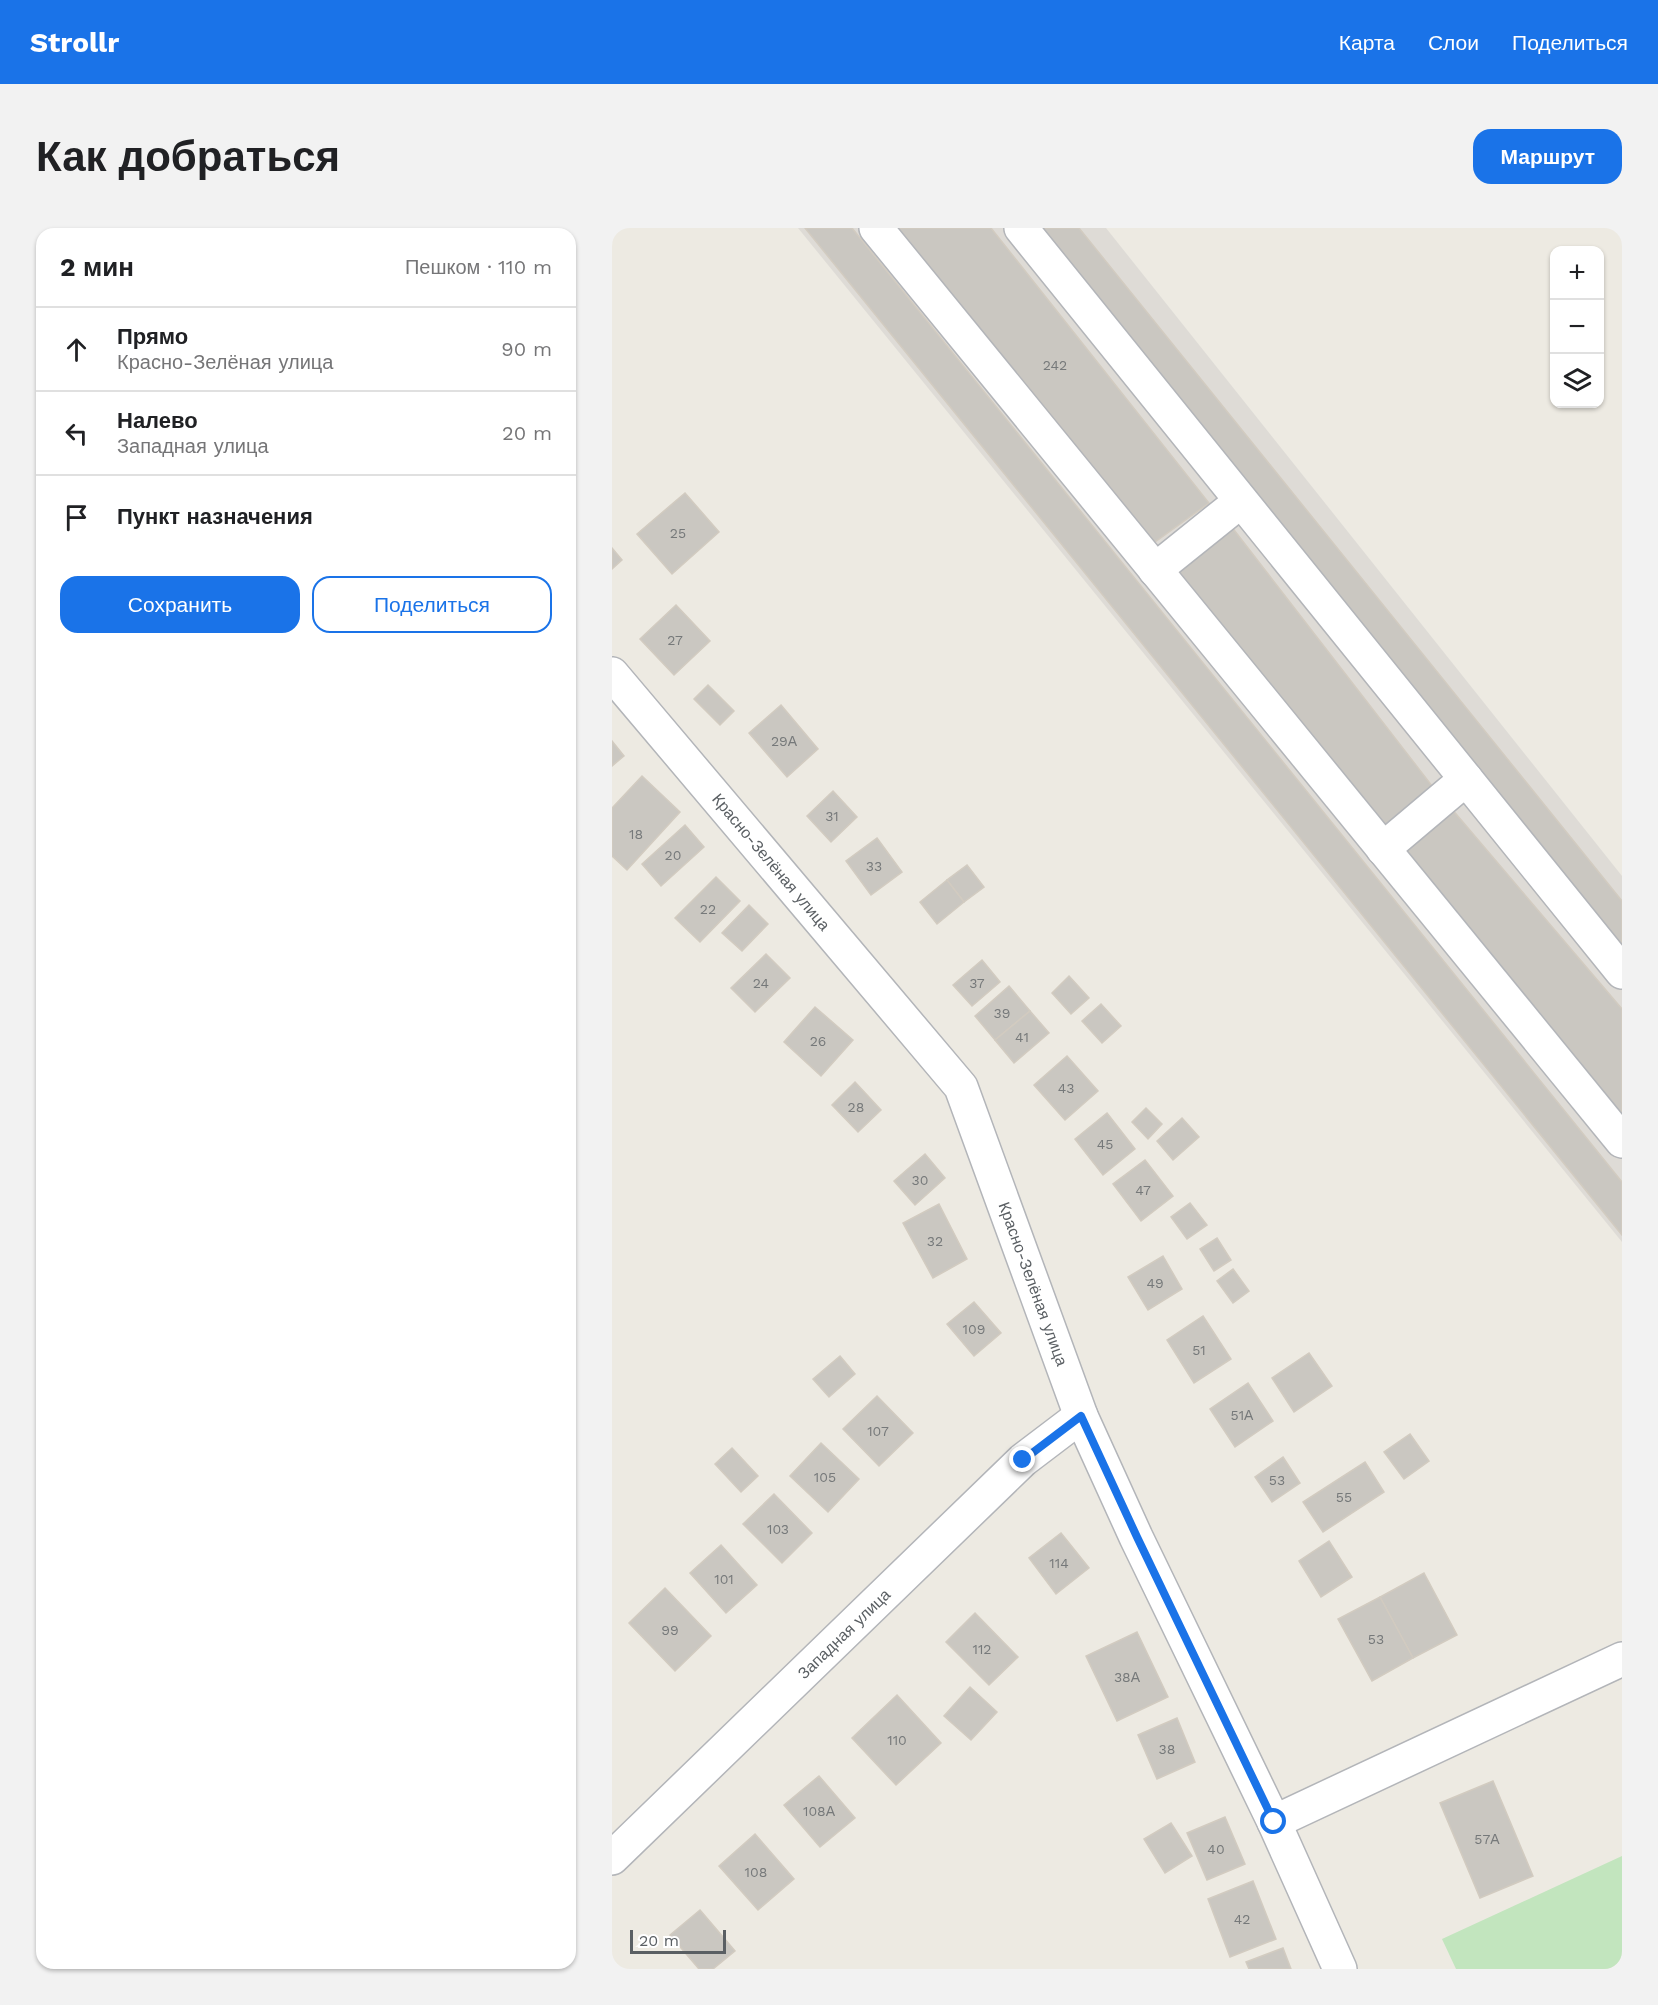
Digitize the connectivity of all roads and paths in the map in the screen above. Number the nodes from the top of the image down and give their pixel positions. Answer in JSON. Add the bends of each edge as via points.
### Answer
{"nodes":[{"id":1,"x":876,"y":228,"type":"edge"},
{"id":2,"x":1021,"y":228,"type":"edge"},
{"id":3,"x":1241,"y":501,"type":"junction"},
{"id":4,"x":1155,"y":570,"type":"junction"},
{"id":5,"x":612,"y":674,"type":"edge"},
{"id":6,"x":1466,"y":779,"type":"junction"},
{"id":7,"x":1383,"y":849,"type":"junction"},
{"id":8,"x":1622,"y":972,"type":"edge"},
{"id":9,"x":1622,"y":1141,"type":"edge"},
{"id":10,"x":1081,"y":1416,"type":"junction"},
{"id":11,"x":1622,"y":1659,"type":"edge"},
{"id":12,"x":1274,"y":1822,"type":"junction"},
{"id":13,"x":612,"y":1858,"type":"edge"},
{"id":14,"x":1340,"y":1969,"type":"edge"}],
"edges":[{"from":1,"to":4,"type":"street"},
{"from":2,"to":3,"type":"street"},
{"from":3,"to":4,"type":"street"},
{"from":3,"to":6,"type":"street"},
{"from":4,"to":7,"type":"street"},
{"from":5,"to":10,"type":"street","name":"Красно-Зелёная улица","via":[[961,1087]]},
{"from":6,"to":7,"type":"street"},
{"from":6,"to":8,"type":"street"},
{"from":7,"to":9,"type":"street"},
{"from":10,"to":12,"type":"street","name":"Красно-Зелёная улица"},
{"from":10,"to":13,"type":"street","name":"Западная улица","via":[[1023,1460]]},
{"from":11,"to":12,"type":"street"},
{"from":12,"to":14,"type":"street","name":"Красно-Зелёная улица"}]}
